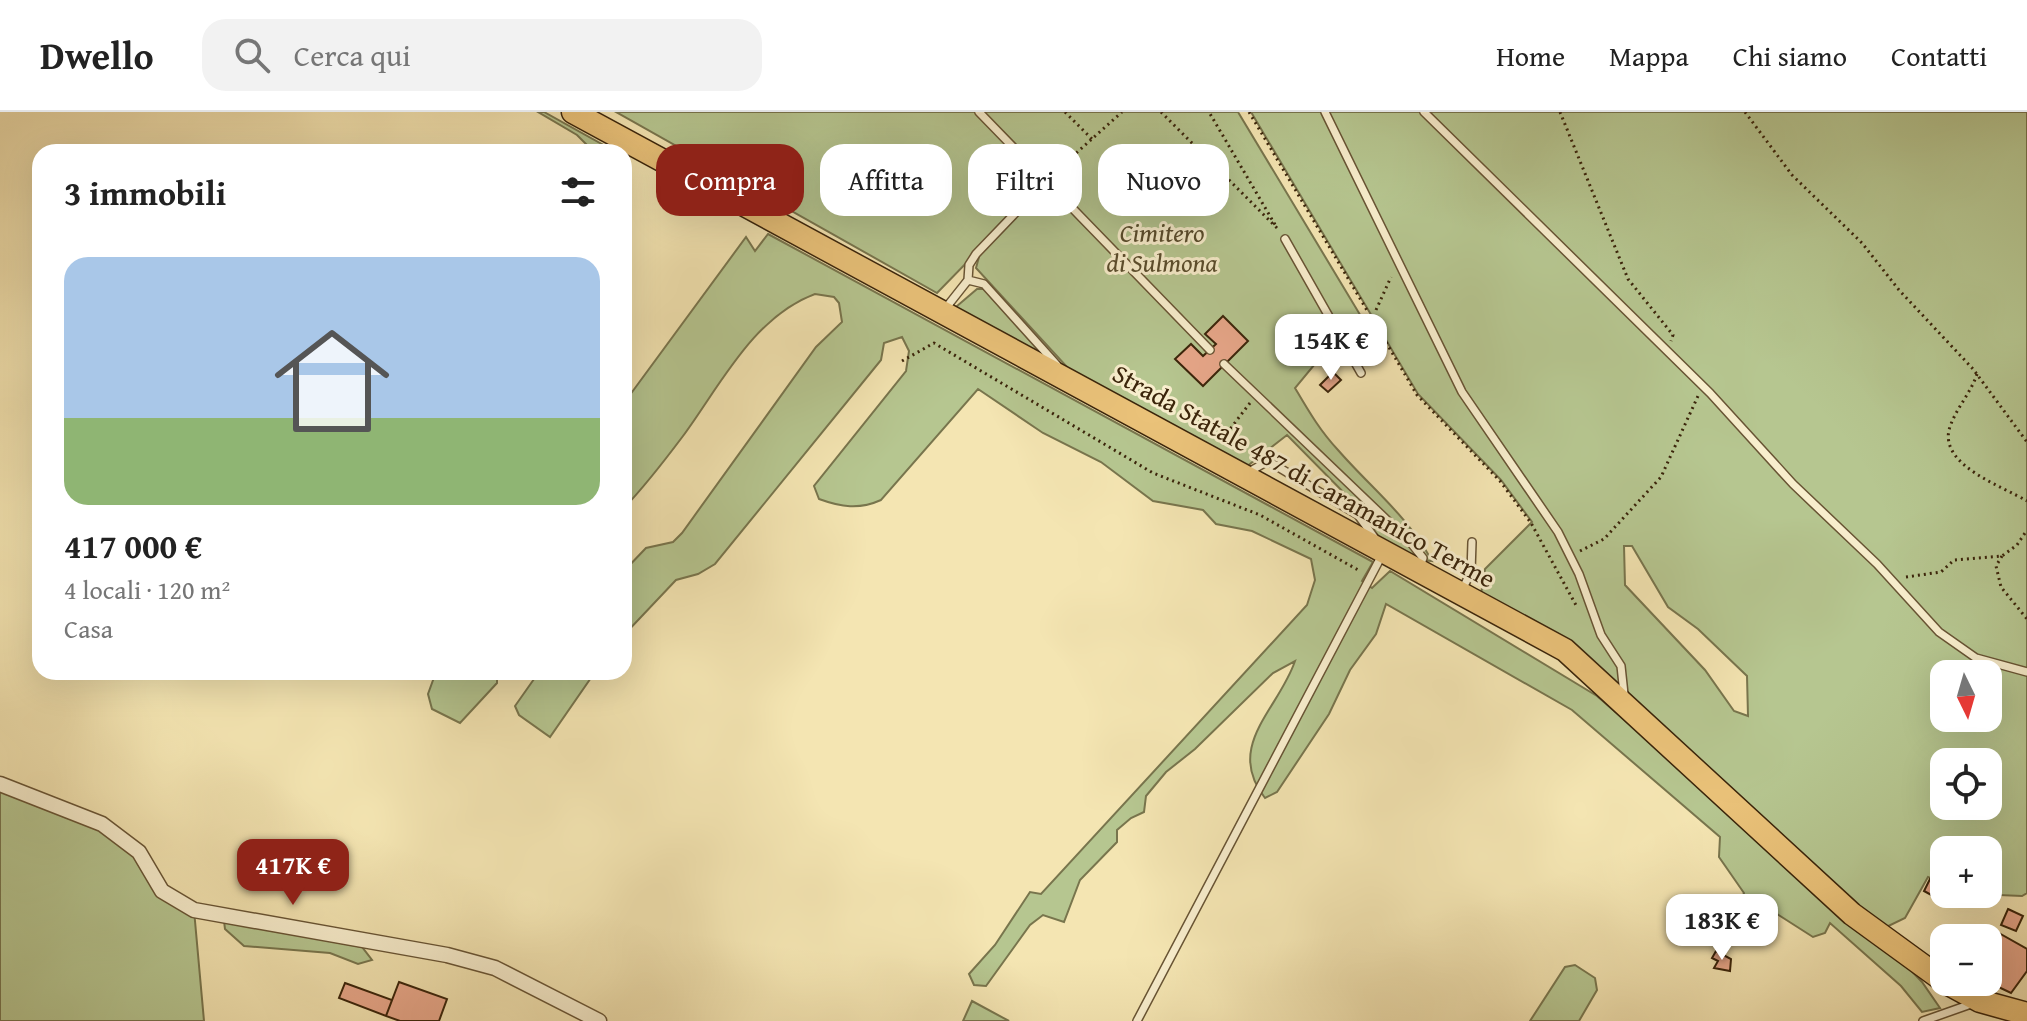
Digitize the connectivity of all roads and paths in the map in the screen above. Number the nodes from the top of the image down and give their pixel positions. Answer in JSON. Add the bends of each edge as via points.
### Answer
{"nodes":[{"id":1,"x":573,"y":112,"type":"edge"},
{"id":2,"x":979,"y":112,"type":"edge"},
{"id":3,"x":1065,"y":112,"type":"edge"},
{"id":4,"x":1122,"y":112,"type":"edge"},
{"id":5,"x":1161,"y":112,"type":"edge"},
{"id":6,"x":1209,"y":112,"type":"edge"},
{"id":7,"x":1325,"y":112,"type":"edge"},
{"id":8,"x":1424,"y":112,"type":"edge"},
{"id":9,"x":1560,"y":112,"type":"edge"},
{"id":10,"x":1745,"y":112,"type":"edge"},
{"id":11,"x":1092,"y":139,"type":"junction"},
{"id":12,"x":632,"y":144,"type":"edge"},
{"id":13,"x":632,"y":144,"type":"edge"},
{"id":14,"x":1010,"y":144,"type":"edge"},
{"id":15,"x":1082,"y":148,"type":"edge"},
{"id":16,"x":1012,"y":216,"type":"edge"},
{"id":17,"x":1080,"y":216,"type":"edge"},
{"id":18,"x":1285,"y":239,"type":"dead end"},
{"id":19,"x":1396,"y":256,"type":"junction"},
{"id":20,"x":968,"y":280,"type":"junction"},
{"id":21,"x":942,"y":313,"type":"junction"},
{"id":22,"x":1369,"y":313,"type":"dead end"},
{"id":23,"x":1375,"y":322,"type":"dead end"},
{"id":24,"x":1344,"y":341,"type":"junction"},
{"id":25,"x":1660,"y":343,"type":"junction"},
{"id":26,"x":1210,"y":350,"type":"dead end"},
{"id":27,"x":902,"y":361,"type":"dead end"},
{"id":28,"x":1224,"y":364,"type":"dead end"},
{"id":29,"x":1361,"y":373,"type":"dead end"},
{"id":30,"x":1977,"y":374,"type":"junction"},
{"id":31,"x":1072,"y":381,"type":"junction"},
{"id":32,"x":1703,"y":385,"type":"junction"},
{"id":33,"x":1256,"y":395,"type":"junction"},
{"id":34,"x":2027,"y":442,"type":"edge"},
{"id":35,"x":1268,"y":461,"type":"junction"},
{"id":36,"x":1241,"y":476,"type":"junction"},
{"id":37,"x":2027,"y":501,"type":"edge"},
{"id":38,"x":1531,"y":523,"type":"dead end"},
{"id":39,"x":2027,"y":530,"type":"edge"},
{"id":40,"x":1472,"y":542,"type":"dead end"},
{"id":41,"x":1380,"y":552,"type":"junction"},
{"id":42,"x":2002,"y":556,"type":"junction"},
{"id":43,"x":1572,"y":560,"type":"junction"},
{"id":44,"x":1418,"y":571,"type":"junction"},
{"id":45,"x":1371,"y":577,"type":"junction"},
{"id":46,"x":1890,"y":579,"type":"junction"},
{"id":47,"x":1460,"y":594,"type":"junction"},
{"id":48,"x":2027,"y":619,"type":"edge"},
{"id":49,"x":1601,"y":635,"type":"junction"},
{"id":50,"x":2027,"y":672,"type":"edge"},
{"id":51,"x":1626,"y":704,"type":"junction"},
{"id":52,"x":0,"y":784,"type":"edge"},
{"id":53,"x":1930,"y":971,"type":"edge"},
{"id":54,"x":1971,"y":996,"type":"edge"},
{"id":55,"x":1980,"y":1001,"type":"junction"},
{"id":56,"x":2027,"y":1014,"type":"edge"},
{"id":57,"x":599,"y":1021,"type":"edge"},
{"id":58,"x":1137,"y":1021,"type":"edge"},
{"id":59,"x":1923,"y":1021,"type":"edge"}],
"edges":[{"from":1,"to":13,"type":"main road","name":"Strada Statale 487 di Caramanico Terme"},
{"from":2,"to":14,"type":"lane"},
{"from":3,"to":11,"type":"path"},
{"from":4,"to":11,"type":"path"},
{"from":5,"to":6,"type":"path","via":[[1277,228]]},
{"from":7,"to":19,"type":"lane"},
{"from":8,"to":25,"type":"lane"},
{"from":9,"to":25,"type":"path","via":[[1628,279],[1673,335]]},
{"from":10,"to":30,"type":"path","via":[[1792,175],[1862,243]]},
{"from":11,"to":15,"type":"path"},
{"from":12,"to":21,"type":"main road","name":"Strada Statale 487 di Caramanico Terme"},
{"from":16,"to":20,"type":"lane","via":[[976,254]]},
{"from":17,"to":26,"type":"lane"},
{"from":18,"to":24,"type":"lane"},
{"from":19,"to":22,"type":"path","via":[[1379,306]]},
{"from":19,"to":43,"type":"lane","via":[[1462,392]]},
{"from":20,"to":21,"type":"lane"},
{"from":20,"to":31,"type":"lane","via":[[984,284]]},
{"from":21,"to":31,"type":"main road","name":"Strada Statale 487 di Caramanico Terme"},
{"from":23,"to":24,"type":"lane"},
{"from":24,"to":29,"type":"lane"},
{"from":25,"to":32,"type":"lane"},
{"from":27,"to":45,"type":"path","via":[[934,343],[1153,473],[1260,515]]},
{"from":28,"to":33,"type":"lane"},
{"from":30,"to":34,"type":"path"},
{"from":30,"to":37,"type":"path","via":[[1949,430],[1953,456]]},
{"from":31,"to":36,"type":"main road","name":"Strada Statale 487 di Caramanico Terme"},
{"from":32,"to":43,"type":"path","via":[[1661,477],[1604,539],[1584,547]]},
{"from":32,"to":46,"type":"lane"},
{"from":33,"to":35,"type":"path","via":[[1227,433]]},
{"from":33,"to":44,"type":"lane","via":[[1411,543],[1423,558]]},
{"from":35,"to":36,"type":"lane"},
{"from":35,"to":41,"type":"lane","via":[[1358,515]]},
{"from":36,"to":41,"type":"main road","name":"Strada Statale 487 di Caramanico Terme"},
{"from":38,"to":49,"type":"path","via":[[1582,615]]},
{"from":39,"to":42,"type":"path"},
{"from":40,"to":47,"type":"lane","via":[[1471,572]]},
{"from":41,"to":44,"type":"main road","name":"Strada Statale 487 di Caramanico Terme"},
{"from":41,"to":45,"type":"lane"},
{"from":42,"to":46,"type":"path","via":[[1960,558],[1931,575]]},
{"from":42,"to":48,"type":"path","via":[[1996,566],[2001,587]]},
{"from":43,"to":49,"type":"lane"},
{"from":44,"to":47,"type":"main road","name":"Strada Statale 487 di Caramanico Terme"},
{"from":45,"to":58,"type":"lane"},
{"from":46,"to":50,"type":"lane","via":[[1939,632],[1976,658]]},
{"from":47,"to":51,"type":"main road","name":"Strada Statale 487 di Caramanico Terme","via":[[1565,650]]},
{"from":49,"to":51,"type":"lane","via":[[1621,666]]},
{"from":51,"to":53,"type":"main road","name":"Strada Statale 487 di Caramanico Terme","via":[[1852,914]]},
{"from":52,"to":57,"type":"street","via":[[102,824],[139,852],[162,891],[194,910],[459,958],[495,968]]},
{"from":54,"to":55,"type":"main road","name":"Strada Statale 487 di Caramanico Terme"},
{"from":55,"to":56,"type":"main road","name":"Strada Statale 487 di Caramanico Terme"},
{"from":55,"to":59,"type":"lane"}]}
